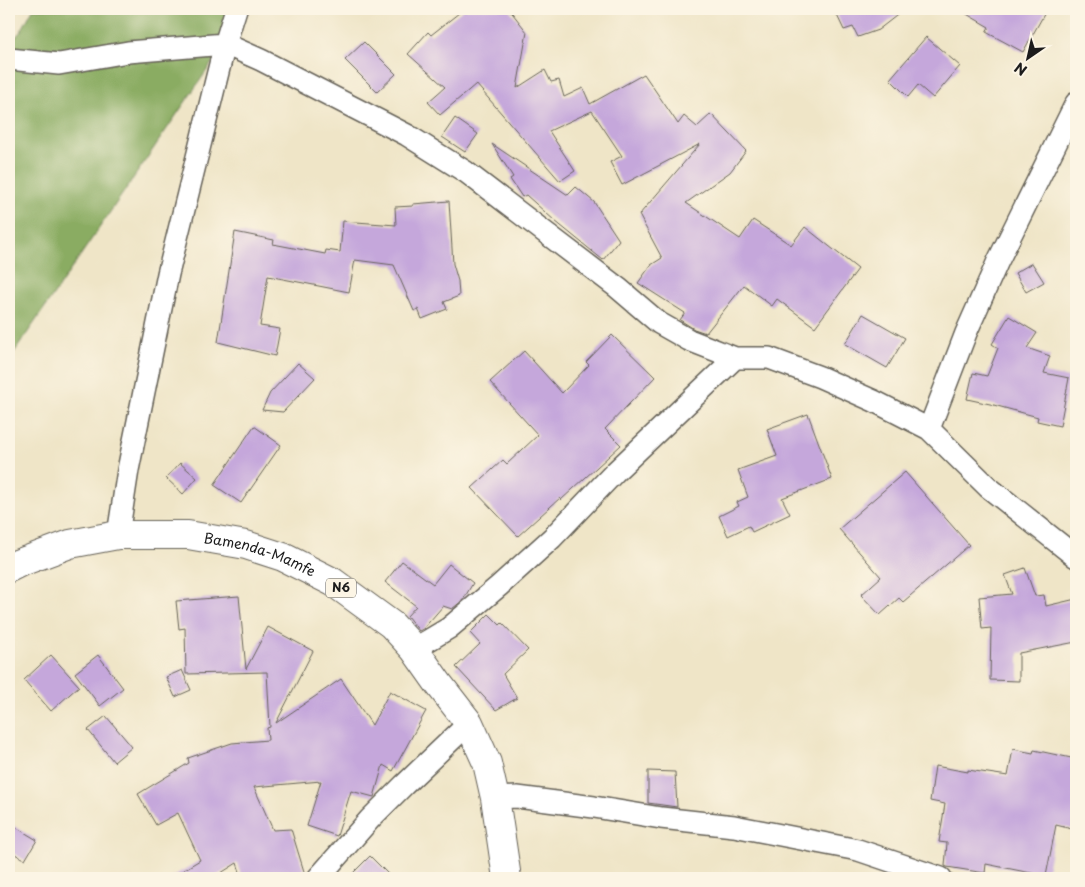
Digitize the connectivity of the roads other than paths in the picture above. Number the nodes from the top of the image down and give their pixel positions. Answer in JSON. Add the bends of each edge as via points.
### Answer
{"nodes":[{"id":1,"x":236,"y":9,"type":"edge"},
{"id":2,"x":225,"y":44,"type":"junction"},
{"id":3,"x":9,"y":59,"type":"edge"},
{"id":4,"x":1076,"y":103,"type":"edge"},
{"id":5,"x":735,"y":358,"type":"junction"},
{"id":6,"x":928,"y":429,"type":"junction"},
{"id":7,"x":118,"y":534,"type":"junction"},
{"id":8,"x":1076,"y":557,"type":"edge"},
{"id":9,"x":9,"y":568,"type":"edge"},
{"id":10,"x":414,"y":649,"type":"junction"},
{"id":11,"x":470,"y":723,"type":"junction"},
{"id":12,"x":495,"y":798,"type":"junction"},
{"id":13,"x":318,"y":878,"type":"edge"},
{"id":14,"x":507,"y":878,"type":"edge"},
{"id":15,"x":940,"y":878,"type":"edge"}],
"edges":[{"from":1,"to":2,"type":"street"},
{"from":2,"to":3,"type":"street","via":[[128,52],[59,64]]},
{"from":2,"to":5,"type":"street","via":[[407,135],[466,172],[659,323],[689,340]]},
{"from":2,"to":7,"type":"street","via":[[168,274]]},
{"from":4,"to":6,"type":"street","via":[[990,279]]},
{"from":5,"to":6,"type":"street","via":[[768,358],[820,377],[874,400]]},
{"from":5,"to":10,"type":"street","via":[[615,472],[552,538],[449,628]]},
{"from":6,"to":8,"type":"street","via":[[988,487]]},
{"from":7,"to":9,"type":"highway","name":"Bamenda-Mamfe","number":"N6","via":[[70,544]]},
{"from":7,"to":10,"type":"highway","name":"Bamenda-Mamfe","number":"N6","via":[[188,535],[246,545],[283,557],[333,582],[392,625]]},
{"from":10,"to":11,"type":"highway","name":"Bamenda-Mamfe","number":"N6"},
{"from":11,"to":12,"type":"highway","name":"Bamenda-Mamfe","number":"N6","via":[[487,763]]},
{"from":11,"to":13,"type":"street","via":[[370,819]]},
{"from":12,"to":14,"type":"highway","name":"Bamenda-Mamfe","number":"N6"},
{"from":12,"to":15,"type":"street","via":[[526,798],[734,826],[858,850]]}]}
